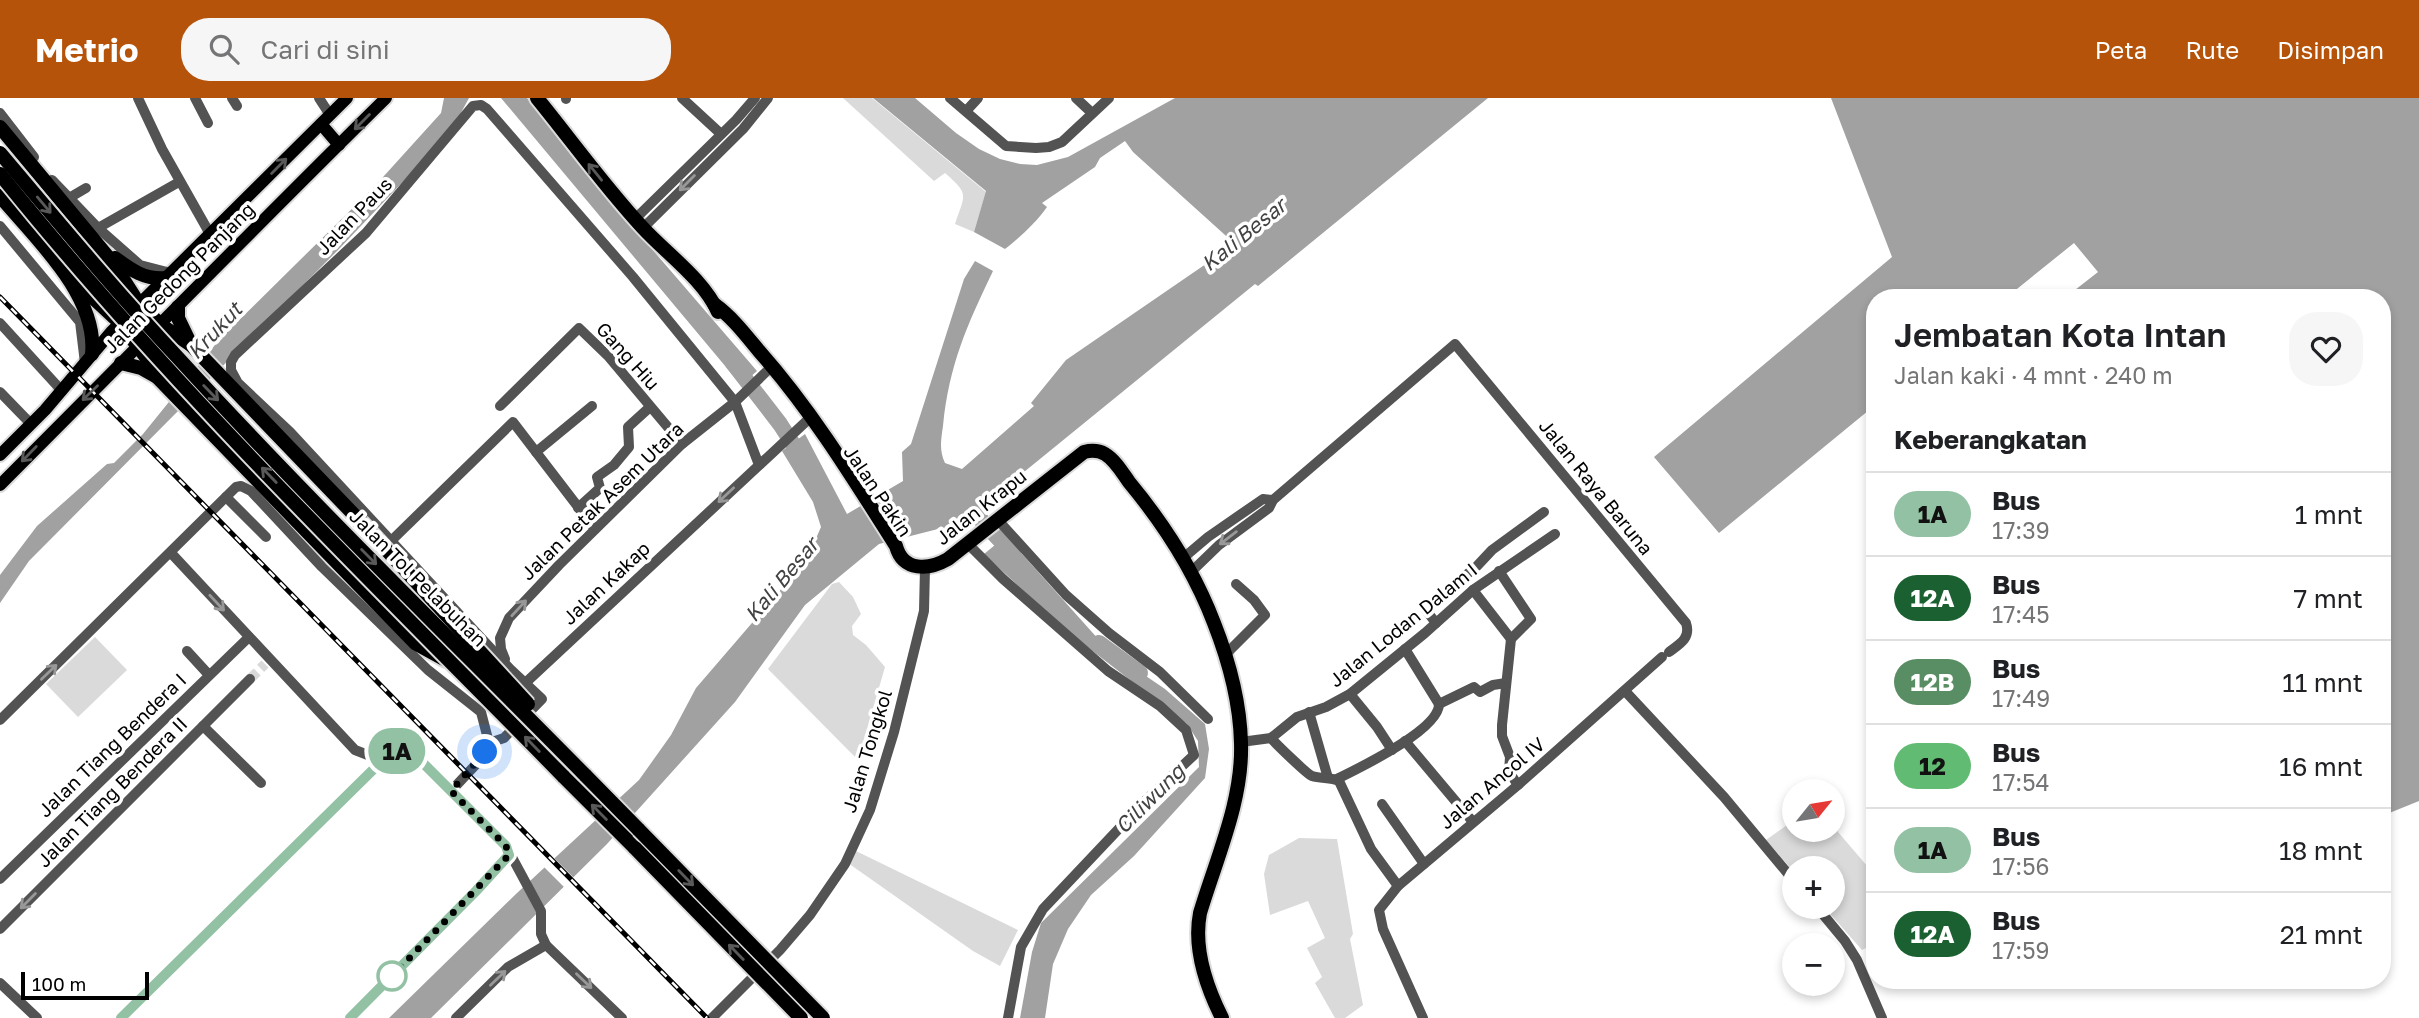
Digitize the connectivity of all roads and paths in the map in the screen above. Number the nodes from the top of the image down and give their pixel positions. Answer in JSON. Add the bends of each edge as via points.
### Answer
{"nodes":[{"id":1,"x":138,"y":98,"type":"edge"},
{"id":2,"x":195,"y":98,"type":"edge"},
{"id":3,"x":319,"y":98,"type":"edge"},
{"id":4,"x":347,"y":98,"type":"edge"},
{"id":5,"x":386,"y":98,"type":"edge"},
{"id":6,"x":537,"y":98,"type":"edge"},
{"id":7,"x":682,"y":98,"type":"edge"},
{"id":8,"x":755,"y":98,"type":"edge"},
{"id":9,"x":768,"y":98,"type":"edge"},
{"id":10,"x":950,"y":98,"type":"edge"},
{"id":11,"x":978,"y":98,"type":"edge"},
{"id":12,"x":1076,"y":98,"type":"edge"},
{"id":13,"x":1109,"y":98,"type":"edge"},
{"id":14,"x":967,"y":110,"type":"junction"},
{"id":15,"x":0,"y":113,"type":"edge"},
{"id":16,"x":1092,"y":113,"type":"junction"},
{"id":17,"x":326,"y":119,"type":"junction"},
{"id":18,"x":736,"y":120,"type":"junction"},
{"id":19,"x":208,"y":123,"type":"dead end"},
{"id":20,"x":0,"y":127,"type":"edge"},
{"id":21,"x":743,"y":129,"type":"junction"},
{"id":22,"x":721,"y":134,"type":"junction"},
{"id":23,"x":339,"y":145,"type":"junction"},
{"id":24,"x":715,"y":147,"type":"junction"},
{"id":25,"x":0,"y":153,"type":"edge"},
{"id":26,"x":0,"y":174,"type":"edge"},
{"id":27,"x":179,"y":181,"type":"junction"},
{"id":28,"x":86,"y":188,"type":"dead end"},
{"id":29,"x":0,"y":196,"type":"edge"},
{"id":30,"x":69,"y":198,"type":"junction"},
{"id":31,"x":639,"y":223,"type":"junction"},
{"id":32,"x":0,"y":226,"type":"edge"},
{"id":33,"x":98,"y":228,"type":"junction"},
{"id":34,"x":210,"y":234,"type":"junction"},
{"id":35,"x":98,"y":244,"type":"junction"},
{"id":36,"x":60,"y":268,"type":"junction"},
{"id":37,"x":168,"y":275,"type":"junction"},
{"id":38,"x":139,"y":304,"type":"junction"},
{"id":39,"x":714,"y":304,"type":"junction"},
{"id":40,"x":178,"y":307,"type":"junction"},
{"id":41,"x":0,"y":323,"type":"edge"},
{"id":42,"x":120,"y":324,"type":"junction"},
{"id":43,"x":161,"y":325,"type":"junction"},
{"id":44,"x":138,"y":346,"type":"junction"},
{"id":45,"x":193,"y":347,"type":"junction"},
{"id":46,"x":88,"y":359,"type":"junction"},
{"id":47,"x":121,"y":363,"type":"junction"},
{"id":48,"x":764,"y":374,"type":"junction"},
{"id":49,"x":159,"y":379,"type":"junction"},
{"id":50,"x":62,"y":391,"type":"junction"},
{"id":51,"x":0,"y":392,"type":"edge"},
{"id":52,"x":735,"y":402,"type":"junction"},
{"id":53,"x":500,"y":406,"type":"dead end"},
{"id":54,"x":592,"y":406,"type":"dead end"},
{"id":55,"x":650,"y":407,"type":"junction"},
{"id":56,"x":808,"y":420,"type":"junction"},
{"id":57,"x":31,"y":424,"type":"junction"},
{"id":58,"x":682,"y":444,"type":"junction"},
{"id":59,"x":536,"y":452,"type":"junction"},
{"id":60,"x":0,"y":453,"type":"edge"},
{"id":61,"x":759,"y":465,"type":"junction"},
{"id":62,"x":0,"y":485,"type":"edge"},
{"id":63,"x":226,"y":497,"type":"junction"},
{"id":64,"x":1273,"y":500,"type":"junction"},
{"id":65,"x":578,"y":508,"type":"junction"},
{"id":66,"x":1544,"y":512,"type":"dead end"},
{"id":67,"x":996,"y":520,"type":"junction"},
{"id":68,"x":595,"y":529,"type":"junction"},
{"id":69,"x":1555,"y":534,"type":"dead end"},
{"id":70,"x":266,"y":537,"type":"dead end"},
{"id":71,"x":392,"y":540,"type":"junction"},
{"id":72,"x":968,"y":542,"type":"junction"},
{"id":73,"x":895,"y":549,"type":"joint"},
{"id":74,"x":171,"y":553,"type":"junction"},
{"id":75,"x":1182,"y":559,"type":"junction"},
{"id":76,"x":925,"y":568,"type":"junction"},
{"id":77,"x":1499,"y":571,"type":"junction"},
{"id":78,"x":1190,"y":573,"type":"junction"},
{"id":79,"x":1236,"y":584,"type":"dead end"},
{"id":80,"x":1473,"y":590,"type":"junction"},
{"id":81,"x":1436,"y":623,"type":"junction"},
{"id":82,"x":249,"y":637,"type":"junction"},
{"id":83,"x":1511,"y":639,"type":"junction"},
{"id":84,"x":1405,"y":649,"type":"junction"},
{"id":85,"x":187,"y":651,"type":"dead end"},
{"id":86,"x":1226,"y":655,"type":"junction"},
{"id":87,"x":453,"y":664,"type":"junction"},
{"id":88,"x":513,"y":672,"type":"junction"},
{"id":89,"x":209,"y":675,"type":"junction"},
{"id":90,"x":250,"y":679,"type":"tunnel mouth"},
{"id":91,"x":525,"y":683,"type":"junction"},
{"id":92,"x":1506,"y":683,"type":"junction"},
{"id":93,"x":1625,"y":691,"type":"junction"},
{"id":94,"x":1350,"y":694,"type":"junction"},
{"id":95,"x":1439,"y":704,"type":"junction"},
{"id":96,"x":481,"y":712,"type":"junction"},
{"id":97,"x":1309,"y":712,"type":"junction"},
{"id":98,"x":1208,"y":719,"type":"dead end"},
{"id":99,"x":0,"y":720,"type":"edge"},
{"id":100,"x":485,"y":723,"type":"junction"},
{"id":101,"x":203,"y":726,"type":"junction"},
{"id":102,"x":1270,"y":738,"type":"junction"},
{"id":103,"x":1405,"y":741,"type":"junction"},
{"id":104,"x":1241,"y":742,"type":"junction"},
{"id":105,"x":489,"y":743,"type":"junction"},
{"id":106,"x":1392,"y":750,"type":"junction"},
{"id":107,"x":389,"y":754,"type":"junction"},
{"id":108,"x":585,"y":775,"type":"junction"},
{"id":109,"x":1332,"y":779,"type":"junction"},
{"id":110,"x":261,"y":783,"type":"dead end"},
{"id":111,"x":1518,"y":785,"type":"junction"},
{"id":112,"x":451,"y":791,"type":"junction"},
{"id":113,"x":1382,"y":804,"type":"dead end"},
{"id":114,"x":1473,"y":822,"type":"junction"},
{"id":115,"x":509,"y":855,"type":"junction"},
{"id":116,"x":1424,"y":864,"type":"junction"},
{"id":117,"x":1782,"y":867,"type":"edge"},
{"id":118,"x":0,"y":879,"type":"edge"},
{"id":119,"x":1398,"y":886,"type":"junction"},
{"id":120,"x":1826,"y":919,"type":"edge"},
{"id":121,"x":0,"y":929,"type":"edge"},
{"id":122,"x":546,"y":945,"type":"junction"},
{"id":123,"x":1866,"y":981,"type":"edge"},
{"id":124,"x":0,"y":983,"type":"edge"},
{"id":125,"x":1870,"y":989,"type":"edge"},
{"id":126,"x":1421,"y":1017,"type":"edge"},
{"id":127,"x":37,"y":1018,"type":"edge"},
{"id":128,"x":121,"y":1018,"type":"edge"},
{"id":129,"x":350,"y":1018,"type":"edge"},
{"id":130,"x":456,"y":1018,"type":"edge"},
{"id":131,"x":622,"y":1018,"type":"edge"},
{"id":132,"x":712,"y":1018,"type":"edge"},
{"id":133,"x":801,"y":1018,"type":"edge"},
{"id":134,"x":823,"y":1018,"type":"edge"},
{"id":135,"x":1008,"y":1018,"type":"edge"},
{"id":136,"x":1222,"y":1018,"type":"edge"},
{"id":137,"x":1882,"y":1018,"type":"edge"}],
"edges":[{"from":1,"to":27,"type":"street"},
{"from":2,"to":19,"type":"street"},
{"from":3,"to":17,"type":"street"},
{"from":4,"to":17,"type":"main road","name":"Jalan Gedong Panjang"},
{"from":5,"to":23,"type":"main road","name":"Jalan Gedong Panjang","one_way":true},
{"from":31,"to":6,"type":"highway","name":"Jalan Pakin","one_way":true},
{"from":7,"to":22,"type":"street"},
{"from":8,"to":18,"type":"street"},
{"from":9,"to":21,"type":"street"},
{"from":10,"to":14,"type":"street"},
{"from":11,"to":14,"type":"street"},
{"from":12,"to":16,"type":"street"},
{"from":13,"to":16,"type":"street"},
{"from":14,"to":16,"type":"street","via":[[1006,146],[1036,148],[1056,145]]},
{"from":15,"to":30,"type":"street"},
{"from":17,"to":23,"type":"main road"},
{"from":34,"to":17,"type":"main road","name":"Jalan Gedong Panjang","one_way":true},
{"from":18,"to":21,"type":"street"},
{"from":18,"to":22,"type":"street"},
{"from":20,"to":35,"type":"highway"},
{"from":21,"to":24,"type":"street"},
{"from":22,"to":24,"type":"street"},
{"from":23,"to":40,"type":"main road","name":"Jalan Gedong Panjang"},
{"from":24,"to":31,"type":"street"},
{"from":25,"to":108,"type":"highway","name":"Jalan Tol Pelabuhan","one_way":true,"bridge":true,"via":[[181,362]]},
{"from":87,"to":26,"type":"highway","name":"Jalan Tol Pelabuhan","one_way":true,"bridge":true,"via":[[165,366]]},
{"from":27,"to":33,"type":"street"},
{"from":27,"to":34,"type":"street"},
{"from":28,"to":30,"type":"street"},
{"from":29,"to":36,"type":"highway"},
{"from":30,"to":33,"type":"street"},
{"from":31,"to":39,"type":"highway","name":"Jalan Pakin"},
{"from":32,"to":46,"type":"street","via":[[80,322]]},
{"from":33,"to":37,"type":"street","via":[[140,265]]},
{"from":34,"to":37,"type":"main road","name":"Jalan Gedong Panjang"},
{"from":35,"to":37,"type":"highway","via":[[138,274]]},
{"from":35,"to":38,"type":"highway"},
{"from":36,"to":42,"type":"highway"},
{"from":36,"to":46,"type":"highway","via":[[90,323]]},
{"from":37,"to":38,"type":"main road","name":"Jalan Gedong Panjang"},
{"from":38,"to":42,"type":"main road","name":"Jalan Gedong Panjang"},
{"from":38,"to":43,"type":"highway"},
{"from":39,"to":48,"type":"highway","name":"Jalan Pakin"},
{"from":39,"to":56,"type":"highway","name":"Jalan Pakin","via":[[772,365]]},
{"from":40,"to":43,"type":"main road","name":"Jalan Gedong Panjang"},
{"from":40,"to":45,"type":"highway","via":[[178,318]]},
{"from":41,"to":50,"type":"street"},
{"from":42,"to":44,"type":"highway"},
{"from":42,"to":46,"type":"main road","name":"Jalan Gedong Panjang"},
{"from":43,"to":44,"type":"main road","name":"Jalan Gedong Panjang"},
{"from":43,"to":45,"type":"highway"},
{"from":44,"to":47,"type":"main road","name":"Jalan Gedong Panjang"},
{"from":44,"to":49,"type":"highway"},
{"from":45,"to":108,"type":"highway","bridge":true,"via":[[507,680]]},
{"from":46,"to":50,"type":"main road","name":"Jalan Gedong Panjang"},
{"from":47,"to":49,"type":"highway"},
{"from":47,"to":62,"type":"main road","name":"Jalan Gedong Panjang","one_way":true},
{"from":48,"to":52,"type":"street","name":"Jalan Petak Asem Utara"},
{"from":48,"to":56,"type":"highway","name":"Jalan Pakin"},
{"from":49,"to":87,"type":"highway","bridge":true,"via":[[415,643]]},
{"from":50,"to":57,"type":"main road","name":"Jalan Gedong Panjang"},
{"from":51,"to":57,"type":"street"},
{"from":52,"to":58,"type":"street","name":"Jalan Petak Asem Utara"},
{"from":52,"to":61,"type":"street","name":"Jalan Paus"},
{"from":52,"to":71,"type":"street","name":"Jalan Paus","via":[[487,109],[473,106],[366,233],[231,362],[238,383]]},
{"from":53,"to":55,"type":"street","name":"Gang Hiu","via":[[579,328]]},
{"from":54,"to":59,"type":"street"},
{"from":55,"to":58,"type":"street","name":"Gang Hiu"},
{"from":55,"to":65,"type":"street","name":"Gang Hiu","via":[[628,427],[629,447],[597,477],[600,488]]},
{"from":56,"to":61,"type":"street","name":"Jalan Kakap"},
{"from":56,"to":73,"type":"highway","name":"Jalan Pakin"},
{"from":57,"to":60,"type":"main road","name":"Jalan Gedong Panjang"},
{"from":58,"to":68,"type":"street","name":"Jalan Petak Asem Utara"},
{"from":59,"to":65,"type":"street"},
{"from":59,"to":71,"type":"street","via":[[513,422]]},
{"from":61,"to":91,"type":"street","name":"Jalan Kakap","one_way":true},
{"from":63,"to":70,"type":"street"},
{"from":63,"to":74,"type":"street"},
{"from":63,"to":96,"type":"street","via":[[236,487],[251,491],[428,670]]},
{"from":64,"to":75,"type":"street","via":[[1263,499]]},
{"from":64,"to":78,"type":"street","one_way":true},
{"from":64,"to":93,"type":"street","name":"Jalan Raya Baruna","via":[[1455,344],[1686,623],[1686,637]]},
{"from":65,"to":68,"type":"street"},
{"from":66,"to":81,"type":"street","via":[[1424,609]]},
{"from":67,"to":72,"type":"highway","name":"Jalan Krapu"},
{"from":67,"to":75,"type":"highway","name":"Jalan Krapu","via":[[1084,452],[1099,451],[1147,503]]},
{"from":67,"to":98,"type":"street","via":[[1066,595],[1160,672]]},
{"from":88,"to":68,"type":"street","name":"Jalan Petak Asem Utara","one_way":true,"via":[[500,638],[509,618]]},
{"from":69,"to":77,"type":"street","name":"Jalan Lodan Dalam I"},
{"from":71,"to":88,"type":"street","name":"Jalan Paus"},
{"from":72,"to":76,"type":"highway","name":"Jalan Krapu","via":[[948,559]]},
{"from":72,"to":135,"type":"street","via":[[1108,671],[1186,730],[1194,755],[1043,909],[1021,947]]},
{"from":73,"to":76,"type":"highway","name":"Jalan Krapu","via":[[909,564]]},
{"from":74,"to":82,"type":"street","one_way":true},
{"from":99,"to":74,"type":"street","one_way":true},
{"from":75,"to":78,"type":"highway"},
{"from":76,"to":132,"type":"street","name":"Jalan Tongkol","via":[[924,611],[894,732],[870,810],[845,864],[795,932]]},
{"from":77,"to":80,"type":"street","name":"Jalan Lodan Dalam I"},
{"from":77,"to":83,"type":"street","via":[[1531,619]]},
{"from":78,"to":86,"type":"highway"},
{"from":79,"to":86,"type":"street","via":[[1265,615]]},
{"from":80,"to":81,"type":"street","name":"Jalan Lodan Dalam I"},
{"from":80,"to":83,"type":"street"},
{"from":81,"to":84,"type":"street","name":"Jalan Lodan Dalam I"},
{"from":82,"to":89,"type":"street","name":"Jalan Tiang Bendera I"},
{"from":82,"to":107,"type":"street","via":[[355,750],[373,757]]},
{"from":83,"to":92,"type":"street"},
{"from":84,"to":94,"type":"street","name":"Jalan Lodan Dalam I"},
{"from":84,"to":95,"type":"street"},
{"from":85,"to":89,"type":"street"},
{"from":86,"to":104,"type":"highway"},
{"from":133,"to":87,"type":"highway","name":"Jalan Tol Pelabuhan","one_way":true,"bridge":true},
{"from":88,"to":91,"type":"street","name":"Jalan Paus"},
{"from":88,"to":96,"type":"street"},
{"from":89,"to":118,"type":"street","name":"Jalan Tiang Bendera I"},
{"from":90,"to":101,"type":"street","name":"Jalan Tiang Bendera II"},
{"from":91,"to":100,"type":"street","name":"Jalan Kakap"},
{"from":91,"to":105,"type":"street","via":[[542,699],[504,738]]},
{"from":92,"to":95,"type":"street","via":[[1480,692],[1475,686]]},
{"from":92,"to":111,"type":"street","via":[[1502,736],[1510,757],[1509,772]]},
{"from":93,"to":111,"type":"street","name":"Jalan Ancol IV"},
{"from":93,"to":117,"type":"street"},
{"from":94,"to":97,"type":"street","name":"Jalan Lodan Dalam I"},
{"from":94,"to":106,"type":"street"},
{"from":95,"to":103,"type":"street","via":[[1437,716]]},
{"from":96,"to":100,"type":"street"},
{"from":97,"to":102,"type":"street","name":"Jalan Lodan Dalam I"},
{"from":97,"to":109,"type":"street"},
{"from":100,"to":105,"type":"street"},
{"from":101,"to":110,"type":"street"},
{"from":101,"to":121,"type":"street","name":"Jalan Tiang Bendera II","one_way":true},
{"from":102,"to":104,"type":"street"},
{"from":102,"to":109,"type":"street","via":[[1305,772]]},
{"from":103,"to":106,"type":"street"},
{"from":103,"to":114,"type":"street"},
{"from":104,"to":136,"type":"highway","via":[[1236,795],[1198,921],[1198,945],[1208,987]]},
{"from":105,"to":112,"type":"street"},
{"from":106,"to":109,"type":"street"},
{"from":107,"to":112,"type":"street","via":[[412,752]]},
{"from":107,"to":128,"type":"street"},
{"from":108,"to":134,"type":"highway","name":"Jalan Tol Pelabuhan","one_way":true,"bridge":true},
{"from":109,"to":119,"type":"street","via":[[1371,849]]},
{"from":111,"to":114,"type":"street","name":"Jalan Ancol IV"},
{"from":112,"to":115,"type":"street","via":[[506,846]]},
{"from":113,"to":116,"type":"street"},
{"from":114,"to":116,"type":"street","name":"Jalan Ancol IV"},
{"from":115,"to":122,"type":"street","via":[[541,911]]},
{"from":115,"to":129,"type":"street"},
{"from":116,"to":119,"type":"street","name":"Jalan Ancol IV"},
{"from":119,"to":126,"type":"street","name":"Jalan Ancol IV","via":[[1379,910],[1380,923]]},
{"from":120,"to":123,"type":"street","via":[[1845,941]]},
{"from":130,"to":122,"type":"street","one_way":true,"via":[[508,967]]},
{"from":122,"to":131,"type":"street","one_way":true},
{"from":124,"to":127,"type":"street"},
{"from":125,"to":137,"type":"street"}]}
